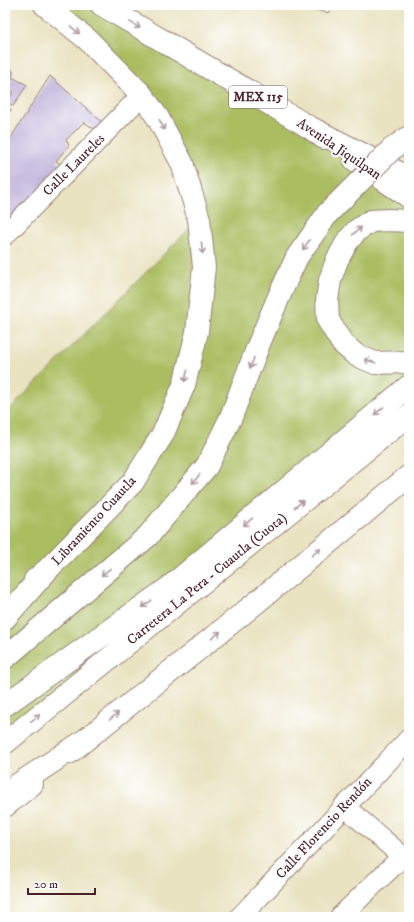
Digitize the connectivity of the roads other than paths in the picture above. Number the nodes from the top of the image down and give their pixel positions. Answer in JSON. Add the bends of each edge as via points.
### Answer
{"nodes":[{"id":1,"x":45,"y":5,"type":"edge"},
{"id":2,"x":102,"y":5,"type":"edge"},
{"id":3,"x":142,"y":95,"type":"junction"},
{"id":4,"x":309,"y":127,"type":"junction"},
{"id":5,"x":400,"y":143,"type":"edge"},
{"id":6,"x":409,"y":178,"type":"edge"},
{"id":7,"x":409,"y":197,"type":"edge"},
{"id":8,"x":409,"y":221,"type":"edge"},
{"id":9,"x":5,"y":235,"type":"edge"},
{"id":10,"x":409,"y":362,"type":"edge"},
{"id":11,"x":409,"y":386,"type":"edge"},
{"id":12,"x":409,"y":415,"type":"edge"},
{"id":13,"x":409,"y":476,"type":"edge"},
{"id":14,"x":49,"y":568,"type":"junction"},
{"id":15,"x":5,"y":606,"type":"edge"},
{"id":16,"x":5,"y":618,"type":"edge"},
{"id":17,"x":5,"y":658,"type":"edge"},
{"id":18,"x":5,"y":705,"type":"edge"},
{"id":19,"x":409,"y":739,"type":"edge"},
{"id":20,"x":84,"y":741,"type":"junction"},
{"id":21,"x":5,"y":743,"type":"edge"},
{"id":22,"x":5,"y":793,"type":"edge"},
{"id":23,"x":5,"y":806,"type":"edge"},
{"id":24,"x":344,"y":806,"type":"junction"},
{"id":25,"x":406,"y":859,"type":"edge"},
{"id":26,"x":240,"y":917,"type":"edge"},
{"id":27,"x":340,"y":917,"type":"edge"}],
"edges":[{"from":1,"to":3,"type":"main road","name":"Libramiento Cuautla","one_way":true,"via":[[88,40]]},
{"from":2,"to":4,"type":"main road","name":"Avenida Jiquilpan","number":"MEX 115","one_way":true},
{"from":3,"to":9,"type":"street","name":"Calle Laureles"},
{"from":3,"to":14,"type":"main road","name":"Libramiento Cuautla","one_way":true,"via":[[158,118],[182,163],[199,219],[204,267],[197,332],[184,385],[163,434],[133,482]]},
{"from":4,"to":6,"type":"main road"},
{"from":4,"to":7,"type":"main road","name":"Avenida Jiquilpan","number":"MEX 115"},
{"from":5,"to":17,"type":"main road","one_way":true,"bridge":true,"via":[[328,213],[297,257],[258,346],[231,417],[207,466],[148,536]]},
{"from":10,"to":8,"type":"main road","one_way":true,"via":[[375,363],[356,355],[342,343],[328,320],[327,300],[337,260],[356,231],[371,221]]},
{"from":11,"to":18,"type":"main road","name":"Carretera La Pera - Cuautla (Cuota)","one_way":true,"via":[[170,587]]},
{"from":21,"to":12,"type":"main road","name":"Carretera La Pera - Cuautla (Cuota)","one_way":true},
{"from":20,"to":13,"type":"main road","one_way":true},
{"from":14,"to":15,"type":"main road","name":"Libramiento Cuautla"},
{"from":14,"to":16,"type":"main road"},
{"from":19,"to":24,"type":"street","name":"Calle Florencio Rendón"},
{"from":20,"to":22,"type":"main road"},
{"from":20,"to":23,"type":"main road"},
{"from":24,"to":25,"type":"street"},
{"from":24,"to":26,"type":"street","name":"Calle Florencio Rendón"},
{"from":25,"to":27,"type":"street"}]}
